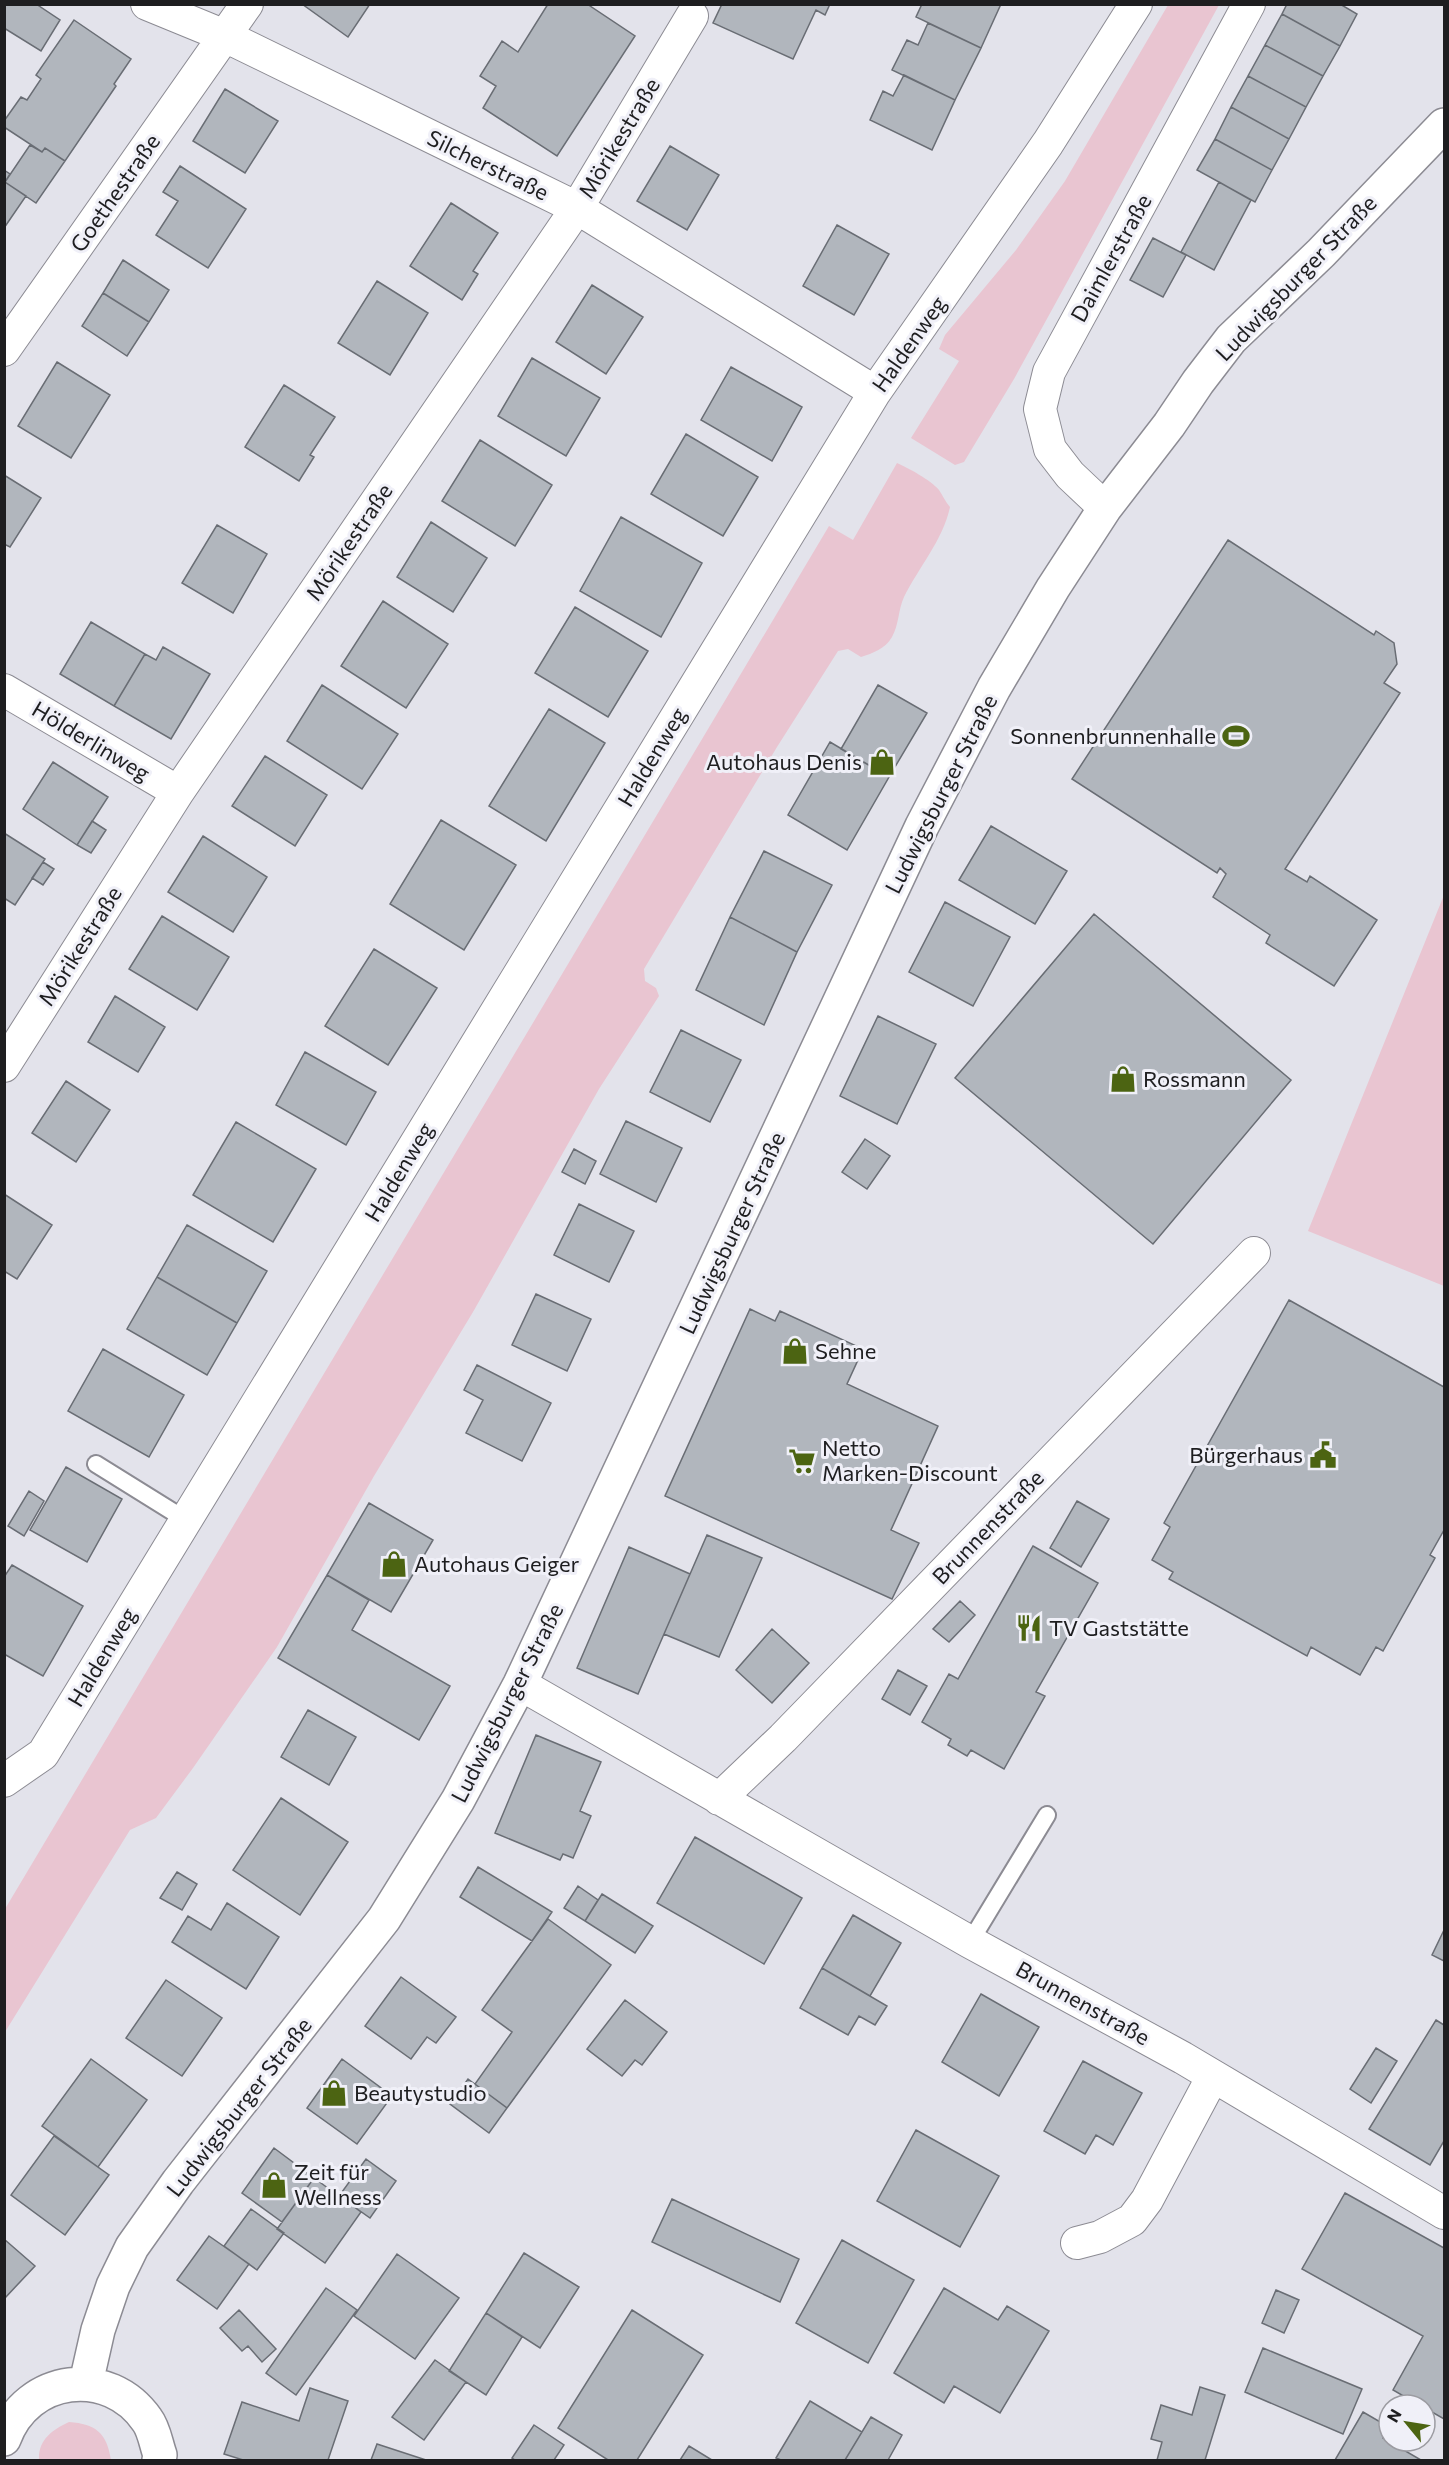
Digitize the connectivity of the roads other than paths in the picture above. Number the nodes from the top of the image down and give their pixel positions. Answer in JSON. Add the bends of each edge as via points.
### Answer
{"nodes":[{"id":1,"x":147,"y":4,"type":"edge"},
{"id":2,"x":247,"y":4,"type":"edge"},
{"id":3,"x":1136,"y":4,"type":"edge"},
{"id":4,"x":1249,"y":4,"type":"edge"},
{"id":5,"x":692,"y":16,"type":"dead end"},
{"id":6,"x":225,"y":36,"type":"junction"},
{"id":7,"x":1444,"y":125,"type":"edge"},
{"id":8,"x":577,"y":208,"type":"junction"},
{"id":9,"x":4,"y":350,"type":"edge"},
{"id":10,"x":875,"y":393,"type":"junction"},
{"id":11,"x":1105,"y":508,"type":"junction"},
{"id":12,"x":4,"y":690,"type":"edge"},
{"id":13,"x":177,"y":792,"type":"junction"},
{"id":14,"x":4,"y":1066,"type":"edge"},
{"id":15,"x":1254,"y":1253,"type":"dead end"},
{"id":16,"x":96,"y":1464,"type":"dead end"},
{"id":17,"x":186,"y":1520,"type":"junction"},
{"id":18,"x":520,"y":1684,"type":"junction"},
{"id":19,"x":4,"y":1781,"type":"edge"},
{"id":20,"x":719,"y":1799,"type":"junction"},
{"id":21,"x":1047,"y":1815,"type":"dead end"},
{"id":22,"x":970,"y":1942,"type":"junction"},
{"id":23,"x":1213,"y":2076,"type":"junction"},
{"id":24,"x":1444,"y":2213,"type":"edge"},
{"id":25,"x":1077,"y":2243,"type":"dead end"},
{"id":26,"x":86,"y":2384,"type":"junction"},
{"id":27,"x":4,"y":2439,"type":"edge"},
{"id":28,"x":159,"y":2460,"type":"edge"}],
"edges":[{"from":1,"to":6,"type":"street","name":"Silcherstraße"},
{"from":2,"to":6,"type":"street","name":"Goethestraße"},
{"from":3,"to":10,"type":"street","name":"Haldenweg","via":[[1048,143]]},
{"from":4,"to":11,"type":"street","name":"Daimlerstraße","via":[[1049,372],[1040,408],[1050,449],[1070,475]]},
{"from":5,"to":8,"type":"street","name":"Mörikestraße"},
{"from":6,"to":8,"type":"street","name":"Silcherstraße"},
{"from":6,"to":9,"type":"street","name":"Goethestraße"},
{"from":7,"to":11,"type":"street","name":"Ludwigsburger Straße","via":[[1321,253],[1231,339]]},
{"from":8,"to":10,"type":"street","name":"Silcherstraße"},
{"from":8,"to":13,"type":"street","name":"Mörikestraße"},
{"from":10,"to":17,"type":"street","name":"Haldenweg"},
{"from":11,"to":18,"type":"street","name":"Ludwigsburger Straße","via":[[994,688],[922,826]]},
{"from":12,"to":13,"type":"street","name":"Hölderlinweg"},
{"from":13,"to":14,"type":"street","name":"Mörikestraße"},
{"from":15,"to":20,"type":"street","name":"Brunnenstraße","via":[[783,1738]]},
{"from":16,"to":17,"type":"lane"},
{"from":17,"to":19,"type":"street","name":"Haldenweg","via":[[43,1755]]},
{"from":18,"to":20,"type":"street","name":"Brunnenstraße"},
{"from":18,"to":26,"type":"street","name":"Ludwigsburger Straße","via":[[458,1800],[384,1919],[178,2182],[132,2247],[98,2330]]},
{"from":20,"to":22,"type":"street","name":"Brunnenstraße"},
{"from":21,"to":22,"type":"lane"},
{"from":22,"to":23,"type":"street","name":"Brunnenstraße"},
{"from":23,"to":24,"type":"street","name":"Brunnenstraße"},
{"from":23,"to":25,"type":"street","via":[[1147,2200],[1132,2220]]},
{"from":26,"to":27,"type":"street","via":[[60,2386],[34,2398],[17,2413]]},
{"from":26,"to":28,"type":"street","via":[[126,2398],[141,2413],[148,2421]]}]}
